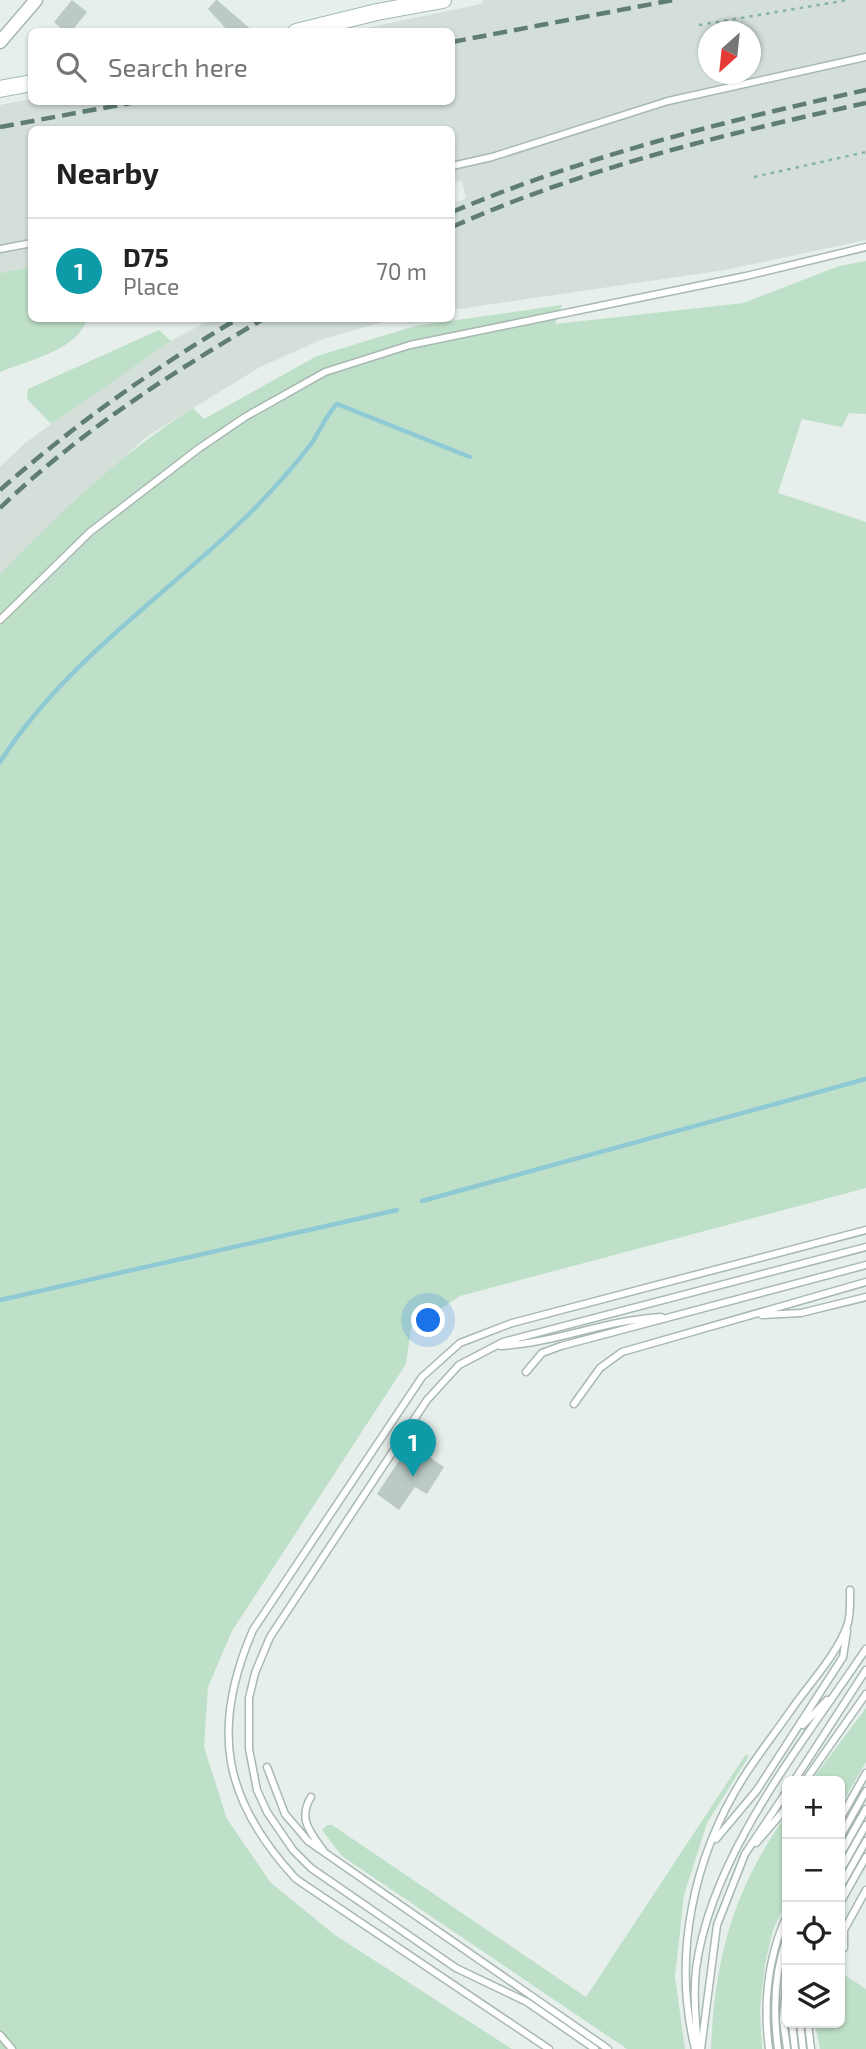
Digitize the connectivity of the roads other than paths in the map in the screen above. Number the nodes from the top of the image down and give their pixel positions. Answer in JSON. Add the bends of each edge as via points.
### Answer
{"nodes":[{"id":1,"x":36,"y":0,"type":"edge"},
{"id":2,"x":443,"y":0,"type":"edge"},
{"id":3,"x":312,"y":28,"type":"edge"},
{"id":4,"x":0,"y":42,"type":"edge"},
{"id":5,"x":866,"y":57,"type":"edge"},
{"id":6,"x":28,"y":84,"type":"edge"},
{"id":7,"x":0,"y":89,"type":"edge"},
{"id":8,"x":455,"y":165,"type":"edge"},
{"id":9,"x":28,"y":244,"type":"edge"},
{"id":10,"x":866,"y":247,"type":"edge"},
{"id":11,"x":0,"y":249,"type":"edge"},
{"id":12,"x":0,"y":621,"type":"edge"},
{"id":13,"x":866,"y":1230,"type":"edge"},
{"id":14,"x":866,"y":1247,"type":"edge"},
{"id":15,"x":866,"y":1265,"type":"edge"},
{"id":16,"x":866,"y":1282,"type":"edge"},
{"id":17,"x":866,"y":1297,"type":"edge"},
{"id":18,"x":753,"y":1316,"type":"junction"},
{"id":19,"x":674,"y":1317,"type":"junction"},
{"id":20,"x":494,"y":1346,"type":"junction"},
{"id":21,"x":526,"y":1372,"type":"dead end"},
{"id":22,"x":573,"y":1404,"type":"dead end"},
{"id":23,"x":850,"y":1590,"type":"dead end"},
{"id":24,"x":848,"y":1625,"type":"junction"},
{"id":25,"x":866,"y":1649,"type":"edge"},
{"id":26,"x":866,"y":1670,"type":"edge"},
{"id":27,"x":840,"y":1688,"type":"junction"},
{"id":28,"x":866,"y":1694,"type":"edge"},
{"id":29,"x":794,"y":1733,"type":"junction"},
{"id":30,"x":267,"y":1767,"type":"dead end"},
{"id":31,"x":866,"y":1773,"type":"edge"},
{"id":32,"x":797,"y":1776,"type":"edge"},
{"id":33,"x":809,"y":1776,"type":"edge"},
{"id":34,"x":866,"y":1791,"type":"edge"},
{"id":35,"x":311,"y":1797,"type":"dead end"},
{"id":36,"x":782,"y":1798,"type":"edge"},
{"id":37,"x":866,"y":1809,"type":"edge"},
{"id":38,"x":845,"y":1810,"type":"edge"},
{"id":39,"x":782,"y":1815,"type":"edge"},
{"id":40,"x":866,"y":1825,"type":"edge"},
{"id":41,"x":845,"y":1828,"type":"edge"},
{"id":42,"x":866,"y":1841,"type":"edge"},
{"id":43,"x":712,"y":1843,"type":"junction"},
{"id":44,"x":845,"y":1846,"type":"edge"},
{"id":45,"x":745,"y":1854,"type":"junction"},
{"id":46,"x":329,"y":1857,"type":"junction"},
{"id":47,"x":866,"y":1857,"type":"edge"},
{"id":48,"x":845,"y":1862,"type":"edge"},
{"id":49,"x":845,"y":1878,"type":"edge"},
{"id":50,"x":866,"y":1890,"type":"edge"},
{"id":51,"x":841,"y":1902,"type":"edge"},
{"id":52,"x":782,"y":1926,"type":"edge"},
{"id":53,"x":845,"y":1928,"type":"edge"},
{"id":54,"x":782,"y":1958,"type":"edge"},
{"id":55,"x":784,"y":2028,"type":"edge"},
{"id":56,"x":793,"y":2028,"type":"edge"},
{"id":57,"x":801,"y":2028,"type":"edge"},
{"id":58,"x":809,"y":2028,"type":"edge"},
{"id":59,"x":0,"y":2035,"type":"edge"},
{"id":60,"x":12,"y":2049,"type":"edge"},
{"id":61,"x":548,"y":2049,"type":"edge"},
{"id":62,"x":595,"y":2049,"type":"edge"},
{"id":63,"x":608,"y":2049,"type":"edge"},
{"id":64,"x":698,"y":2049,"type":"edge"},
{"id":65,"x":769,"y":2049,"type":"edge"},
{"id":66,"x":778,"y":2049,"type":"edge"},
{"id":67,"x":787,"y":2049,"type":"edge"},
{"id":68,"x":795,"y":2049,"type":"edge"},
{"id":69,"x":803,"y":2049,"type":"edge"},
{"id":70,"x":811,"y":2049,"type":"edge"}],
"edges":[{"from":1,"to":4,"type":"street"},
{"from":2,"to":3,"type":"street"},
{"from":5,"to":8,"type":"lane","via":[[668,101]]},
{"from":6,"to":7,"type":"street"},
{"from":9,"to":11,"type":"lane"},
{"from":10,"to":12,"type":"lane","via":[[410,345],[325,372],[198,449],[90,532]]},
{"from":13,"to":61,"type":"lane","via":[[512,1323],[460,1343],[439,1358],[407,1398],[253,1630],[240,1661],[227,1728],[230,1761],[248,1817],[270,1851],[296,1879]]},
{"from":14,"to":20,"type":"lane"},
{"from":15,"to":19,"type":"lane"},
{"from":16,"to":18,"type":"lane"},
{"from":17,"to":18,"type":"lane","via":[[801,1313]]},
{"from":18,"to":22,"type":"lane","via":[[622,1352],[600,1368]]},
{"from":19,"to":20,"type":"lane","via":[[638,1318],[529,1344]]},
{"from":19,"to":21,"type":"lane","via":[[542,1353]]},
{"from":20,"to":62,"type":"lane","via":[[459,1365],[427,1400],[270,1637],[249,1698],[249,1749],[257,1790],[267,1812],[311,1868],[456,1968],[527,2002]]},
{"from":23,"to":24,"type":"lane"},
{"from":24,"to":29,"type":"lane","via":[[843,1657]]},
{"from":24,"to":43,"type":"lane","via":[[745,1775]]},
{"from":25,"to":27,"type":"lane"},
{"from":26,"to":32,"type":"lane"},
{"from":27,"to":29,"type":"lane"},
{"from":27,"to":64,"type":"lane","via":[[788,1763],[722,1875],[696,1970]]},
{"from":28,"to":33,"type":"lane"},
{"from":29,"to":43,"type":"lane","via":[[757,1790]]},
{"from":30,"to":46,"type":"lane","via":[[293,1826]]},
{"from":31,"to":38,"type":"lane"},
{"from":34,"to":41,"type":"lane"},
{"from":35,"to":46,"type":"lane","via":[[304,1820]]},
{"from":36,"to":45,"type":"lane"},
{"from":37,"to":44,"type":"lane"},
{"from":39,"to":45,"type":"lane"},
{"from":40,"to":48,"type":"lane"},
{"from":42,"to":49,"type":"lane"},
{"from":43,"to":64,"type":"lane","via":[[688,1922],[684,1961],[686,2015]]},
{"from":45,"to":64,"type":"lane","via":[[717,1925]]},
{"from":46,"to":63,"type":"lane"},
{"from":47,"to":51,"type":"lane"},
{"from":50,"to":53,"type":"lane"},
{"from":52,"to":65,"type":"lane","via":[[768,1979],[765,2019]]},
{"from":54,"to":66,"type":"lane","via":[[774,2019]]},
{"from":55,"to":67,"type":"lane"},
{"from":56,"to":68,"type":"lane"},
{"from":57,"to":69,"type":"lane"},
{"from":58,"to":70,"type":"lane"},
{"from":59,"to":60,"type":"lane"}]}
